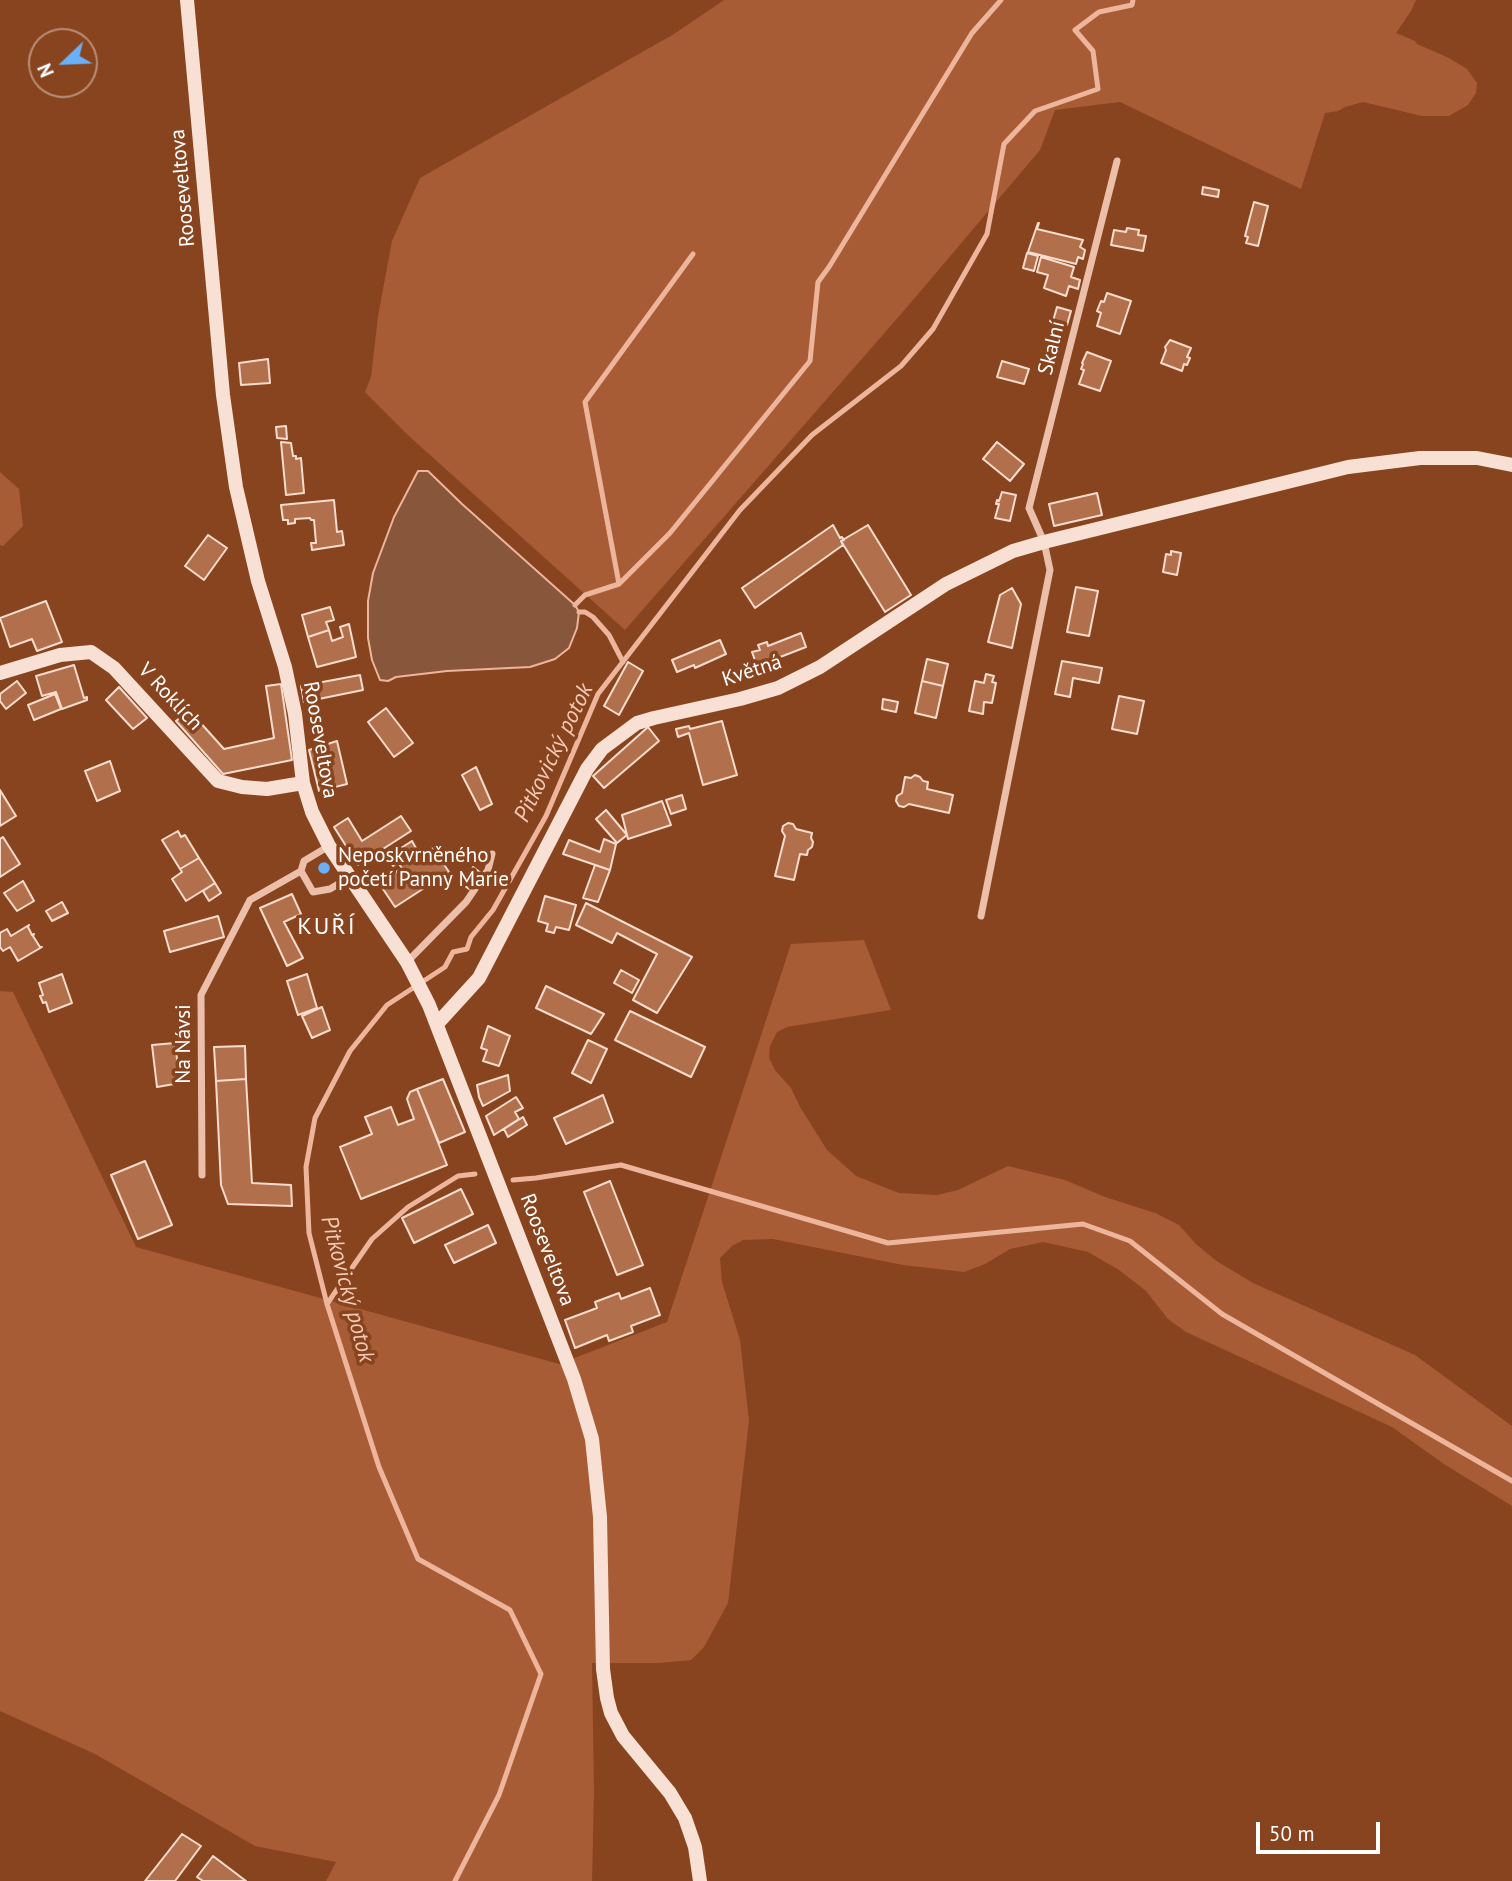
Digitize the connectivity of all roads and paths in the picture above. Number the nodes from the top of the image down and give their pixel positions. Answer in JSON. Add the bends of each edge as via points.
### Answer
{"nodes":[{"id":1,"x":187,"y":0,"type":"edge"},
{"id":2,"x":1117,"y":160,"type":"dead end"},
{"id":3,"x":1512,"y":465,"type":"edge"},
{"id":4,"x":1044,"y":542,"type":"junction"},
{"id":5,"x":0,"y":673,"type":"edge"},
{"id":6,"x":303,"y":783,"type":"junction"},
{"id":7,"x":329,"y":846,"type":"junction"},
{"id":8,"x":492,"y":854,"type":"dead end"},
{"id":9,"x":300,"y":871,"type":"junction"},
{"id":10,"x":350,"y":877,"type":"junction"},
{"id":11,"x":981,"y":916,"type":"dead end"},
{"id":12,"x":409,"y":968,"type":"junction"},
{"id":13,"x":437,"y":1024,"type":"junction"},
{"id":14,"x":202,"y":1175,"type":"dead end"},
{"id":15,"x":700,"y":1881,"type":"edge"}],
"edges":[{"from":1,"to":6,"type":"street","name":"Rooseveltova","via":[[223,396],[236,487],[258,582],[285,667]]},
{"from":2,"to":4,"type":"street","name":"Skalní","via":[[1029,508]]},
{"from":3,"to":4,"type":"street","name":"Květná","via":[[1477,458],[1348,467]]},
{"from":4,"to":11,"type":"street","name":"Skalní","via":[[1051,570]]},
{"from":4,"to":13,"type":"street","name":"Květná","via":[[1013,551],[946,584],[820,667],[778,688],[645,720],[603,749],[587,769],[480,978]]},
{"from":5,"to":6,"type":"street","name":"V Roklích","via":[[60,655],[91,652],[114,668],[218,781],[267,789]]},
{"from":6,"to":7,"type":"street","name":"Rooseveltova"},
{"from":7,"to":9,"type":"street","name":"Na Návsi","via":[[304,862]]},
{"from":7,"to":10,"type":"street","name":"Rooseveltova"},
{"from":8,"to":12,"type":"street","via":[[488,870],[466,902]]},
{"from":9,"to":10,"type":"street","via":[[313,892],[330,889]]},
{"from":9,"to":14,"type":"street","name":"Na Návsi","via":[[250,900],[201,995]]},
{"from":10,"to":12,"type":"street","name":"Rooseveltova"},
{"from":12,"to":13,"type":"street","name":"Rooseveltova"},
{"from":13,"to":15,"type":"street","name":"Rooseveltova","via":[[574,1379],[592,1440],[600,1517],[603,1669],[611,1713],[622,1737],[670,1793],[685,1818]]}]}
